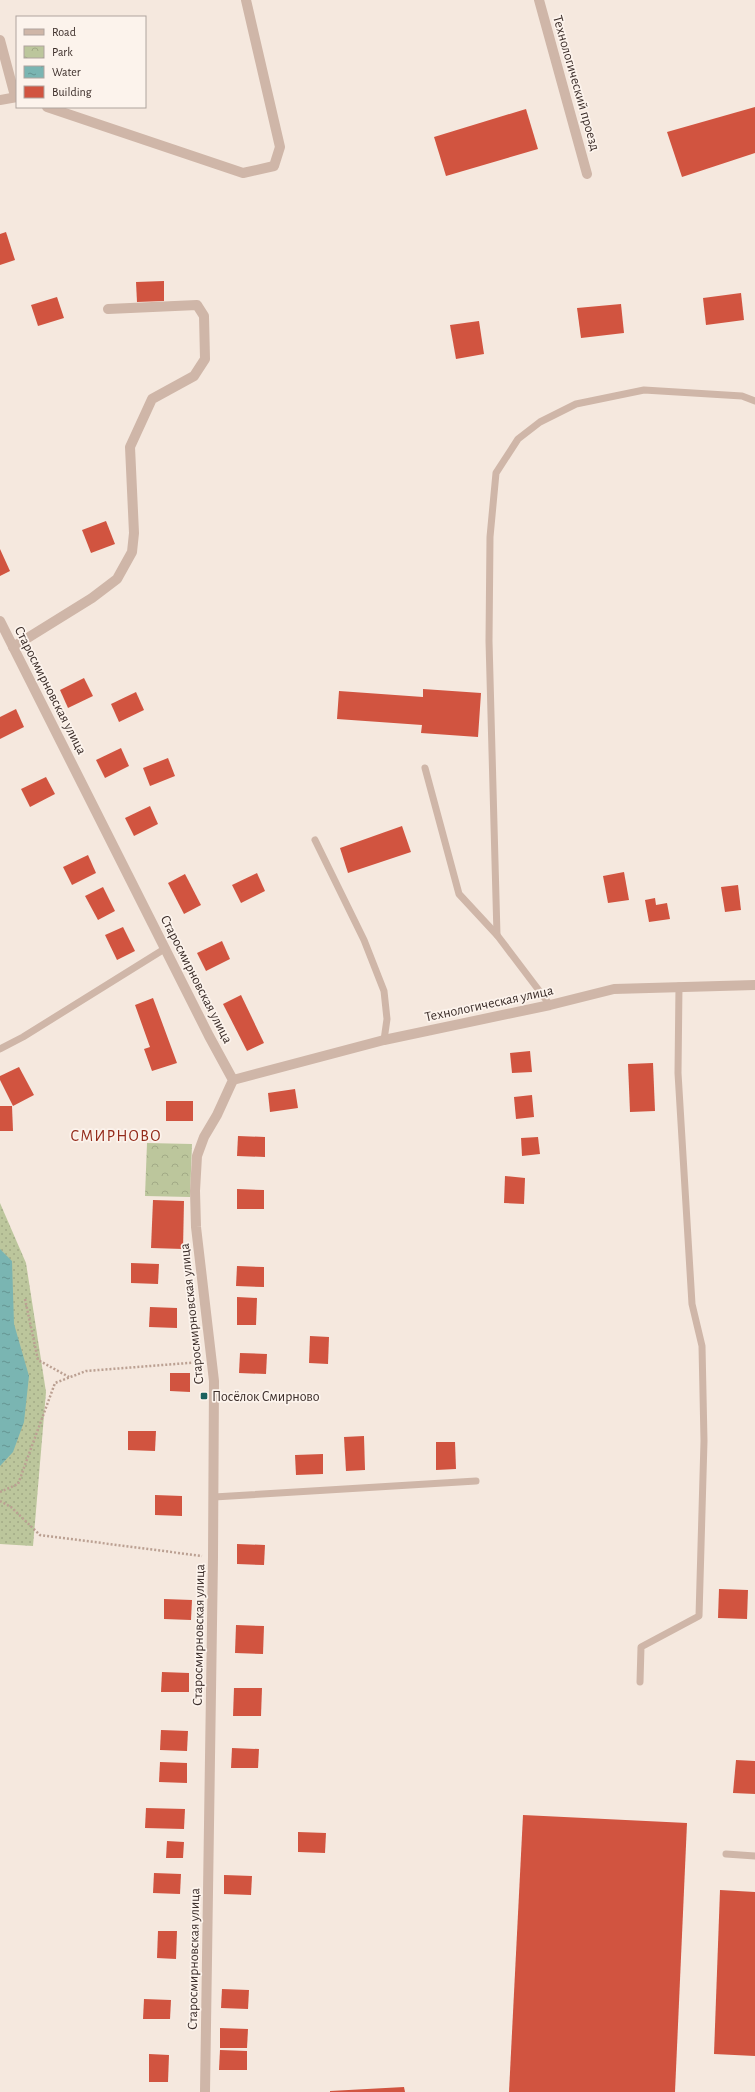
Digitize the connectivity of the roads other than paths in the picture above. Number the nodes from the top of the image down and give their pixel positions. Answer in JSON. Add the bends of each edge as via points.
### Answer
{"nodes":[{"id":1,"x":246,"y":0,"type":"edge"},
{"id":2,"x":539,"y":0,"type":"edge"},
{"id":3,"x":0,"y":40,"type":"edge"},
{"id":4,"x":16,"y":97,"type":"edge"},
{"id":5,"x":0,"y":100,"type":"edge"},
{"id":6,"x":50,"y":108,"type":"edge"},
{"id":7,"x":587,"y":174,"type":"dead end"},
{"id":8,"x":108,"y":309,"type":"dead end"},
{"id":9,"x":755,"y":401,"type":"edge"},
{"id":10,"x":0,"y":621,"type":"edge"},
{"id":11,"x":13,"y":647,"type":"junction"},
{"id":12,"x":425,"y":768,"type":"dead end"},
{"id":13,"x":315,"y":840,"type":"dead end"},
{"id":14,"x":497,"y":935,"type":"junction"},
{"id":15,"x":166,"y":948,"type":"junction"},
{"id":16,"x":755,"y":984,"type":"edge"},
{"id":17,"x":679,"y":986,"type":"junction"},
{"id":18,"x":550,"y":1005,"type":"junction"},
{"id":19,"x":384,"y":1040,"type":"junction"},
{"id":20,"x":0,"y":1049,"type":"edge"},
{"id":21,"x":233,"y":1080,"type":"junction"},
{"id":22,"x":476,"y":1481,"type":"dead end"},
{"id":23,"x":214,"y":1497,"type":"junction"},
{"id":24,"x":640,"y":1682,"type":"dead end"},
{"id":25,"x":726,"y":1854,"type":"dead end"},
{"id":26,"x":755,"y":1856,"type":"edge"},
{"id":27,"x":205,"y":2092,"type":"edge"}],
"edges":[{"from":1,"to":6,"type":"street","via":[[280,147],[274,166],[244,173]]},
{"from":2,"to":7,"type":"street","name":"Технологический проезд"},
{"from":3,"to":4,"type":"street"},
{"from":4,"to":5,"type":"street"},
{"from":8,"to":11,"type":"street","via":[[197,305],[204,316],[205,359],[194,376],[152,399],[130,447],[132,552],[117,579],[92,598]]},
{"from":9,"to":14,"type":"lane","via":[[742,396],[644,390],[576,404],[540,422],[518,439],[496,473],[490,537],[489,641]]},
{"from":10,"to":11,"type":"street","name":"Старосмирновская улица"},
{"from":11,"to":15,"type":"street","name":"Старосмирновская улица"},
{"from":12,"to":14,"type":"lane","via":[[459,894]]},
{"from":13,"to":19,"type":"lane","via":[[364,940],[384,992],[387,1019]]},
{"from":14,"to":18,"type":"lane"},
{"from":15,"to":20,"type":"lane"},
{"from":15,"to":21,"type":"street","name":"Старосмирновская улица"},
{"from":16,"to":17,"type":"street","name":"Технологическая улица"},
{"from":17,"to":18,"type":"street","name":"Технологическая улица","via":[[614,989]]},
{"from":17,"to":24,"type":"lane","via":[[678,1073],[692,1304],[702,1346],[704,1441],[698,1616],[641,1647]]},
{"from":18,"to":19,"type":"street","name":"Технологическая улица"},
{"from":19,"to":21,"type":"street","name":"Технологическая улица"},
{"from":21,"to":23,"type":"street","name":"Старосмирновская улица","via":[[197,1156],[196,1227],[214,1381]]},
{"from":22,"to":23,"type":"lane"},
{"from":23,"to":27,"type":"street","name":"Старосмирновская улица"},
{"from":25,"to":26,"type":"lane"}]}
